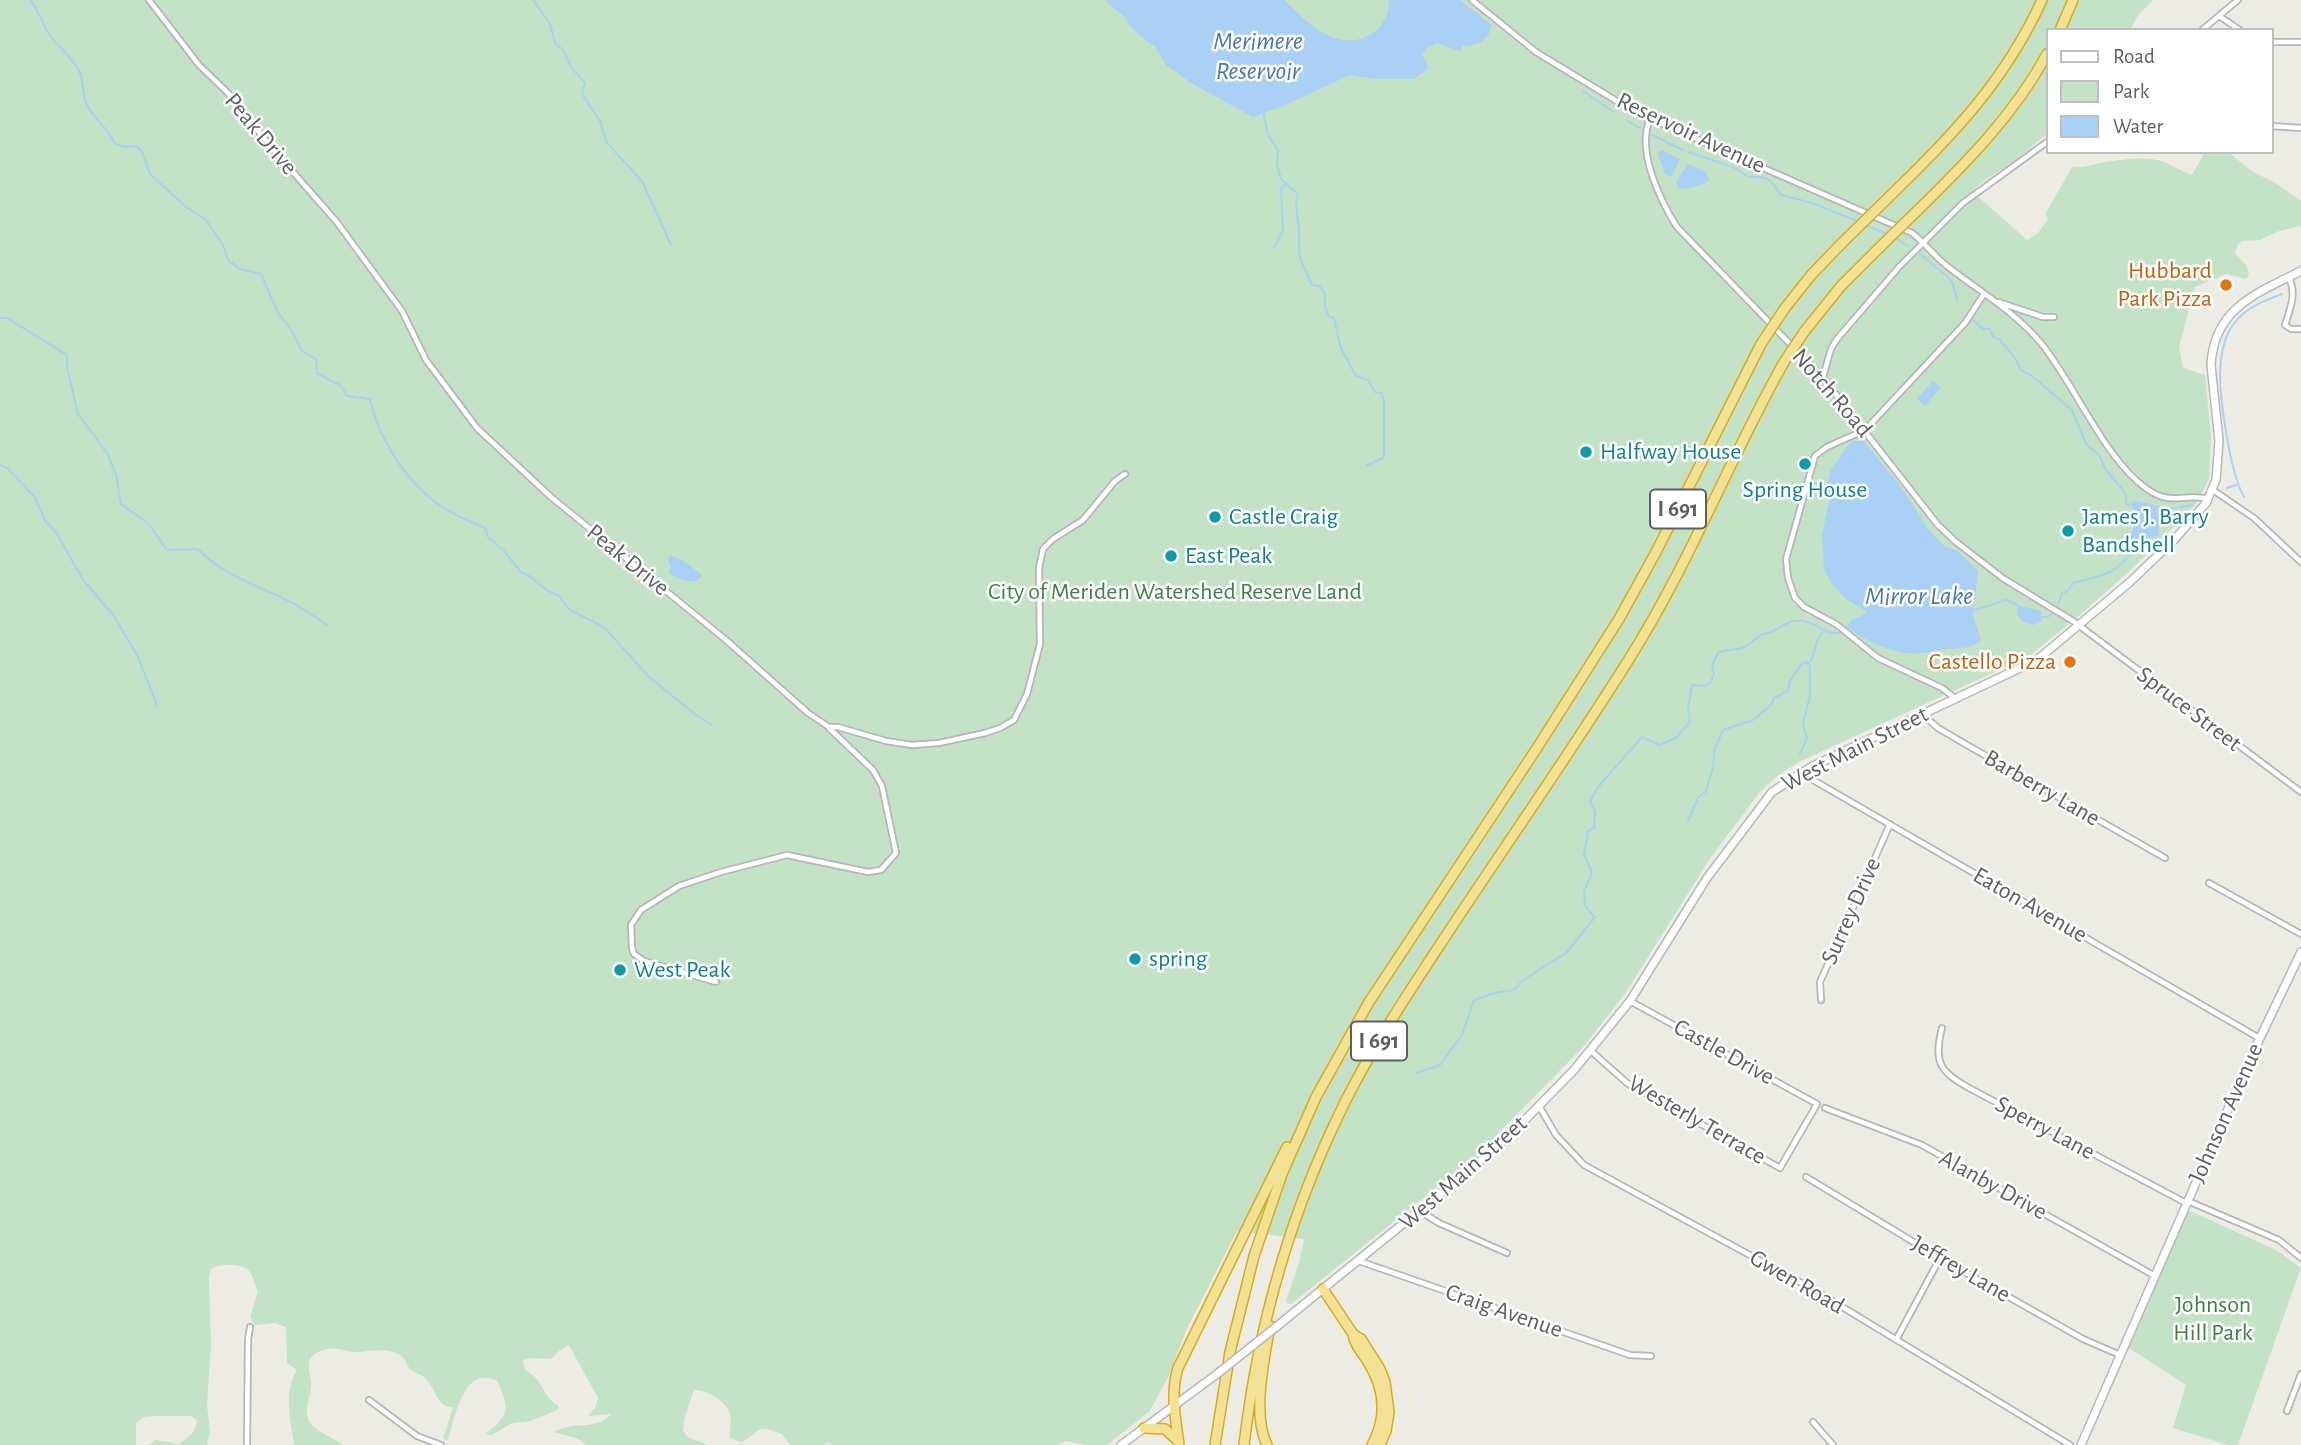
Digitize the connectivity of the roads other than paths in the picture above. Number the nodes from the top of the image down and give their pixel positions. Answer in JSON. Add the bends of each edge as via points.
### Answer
{"nodes":[{"id":1,"x":149,"y":0,"type":"edge"},
{"id":2,"x":1472,"y":0,"type":"edge"},
{"id":3,"x":2042,"y":0,"type":"edge"},
{"id":4,"x":2073,"y":0,"type":"edge"},
{"id":5,"x":2238,"y":0,"type":"edge"},
{"id":6,"x":2219,"y":16,"type":"junction"},
{"id":7,"x":2061,"y":28,"type":"edge"},
{"id":8,"x":2204,"y":28,"type":"edge"},
{"id":9,"x":2237,"y":28,"type":"edge"},
{"id":10,"x":2273,"y":42,"type":"edge"},
{"id":11,"x":2301,"y":43,"type":"edge"},
{"id":12,"x":2046,"y":56,"type":"edge"},
{"id":13,"x":1650,"y":119,"type":"junction"},
{"id":14,"x":2273,"y":126,"type":"edge"},
{"id":15,"x":2301,"y":128,"type":"edge"},
{"id":16,"x":2046,"y":143,"type":"edge"},
{"id":17,"x":1923,"y":243,"type":"junction"},
{"id":18,"x":2301,"y":271,"type":"edge"},
{"id":19,"x":2289,"y":278,"type":"junction"},
{"id":20,"x":1984,"y":294,"type":"junction"},
{"id":21,"x":1995,"y":301,"type":"junction"},
{"id":22,"x":2054,"y":317,"type":"dead end"},
{"id":23,"x":2301,"y":329,"type":"edge"},
{"id":24,"x":1823,"y":378,"type":"junction"},
{"id":25,"x":1865,"y":430,"type":"junction"},
{"id":26,"x":1125,"y":474,"type":"dead end"},
{"id":27,"x":2213,"y":489,"type":"junction"},
{"id":28,"x":2208,"y":499,"type":"junction"},
{"id":29,"x":2301,"y":562,"type":"edge"},
{"id":30,"x":2078,"y":626,"type":"junction"},
{"id":31,"x":1956,"y":699,"type":"junction"},
{"id":32,"x":1923,"y":714,"type":"junction"},
{"id":33,"x":829,"y":727,"type":"junction"},
{"id":34,"x":1800,"y":772,"type":"junction"},
{"id":35,"x":2301,"y":792,"type":"edge"},
{"id":36,"x":1890,"y":824,"type":"junction"},
{"id":37,"x":2165,"y":858,"type":"dead end"},
{"id":38,"x":2209,"y":883,"type":"dead end"},
{"id":39,"x":2301,"y":934,"type":"edge"},
{"id":40,"x":2301,"y":952,"type":"edge"},
{"id":41,"x":716,"y":982,"type":"dead end"},
{"id":42,"x":1821,"y":1000,"type":"dead end"},
{"id":43,"x":1630,"y":1001,"type":"junction"},
{"id":44,"x":1942,"y":1028,"type":"dead end"},
{"id":45,"x":2259,"y":1038,"type":"junction"},
{"id":46,"x":1591,"y":1051,"type":"junction"},
{"id":47,"x":1817,"y":1104,"type":"joint"},
{"id":48,"x":1539,"y":1106,"type":"junction"},
{"id":49,"x":1825,"y":1108,"type":"dead end"},
{"id":50,"x":1310,"y":1110,"type":"junction"},
{"id":51,"x":1806,"y":1177,"type":"dead end"},
{"id":52,"x":2187,"y":1202,"type":"junction"},
{"id":53,"x":1420,"y":1211,"type":"junction"},
{"id":54,"x":1507,"y":1253,"type":"dead end"},
{"id":55,"x":1940,"y":1258,"type":"junction"},
{"id":56,"x":2301,"y":1258,"type":"edge"},
{"id":57,"x":1358,"y":1261,"type":"junction"},
{"id":58,"x":2155,"y":1276,"type":"junction"},
{"id":59,"x":1275,"y":1287,"type":"junction"},
{"id":60,"x":1323,"y":1289,"type":"junction"},
{"id":61,"x":250,"y":1327,"type":"dead end"},
{"id":62,"x":1353,"y":1334,"type":"junction"},
{"id":63,"x":1896,"y":1340,"type":"junction"},
{"id":64,"x":2120,"y":1355,"type":"junction"},
{"id":65,"x":1651,"y":1356,"type":"dead end"},
{"id":66,"x":2301,"y":1374,"type":"edge"},
{"id":67,"x":369,"y":1400,"type":"dead end"},
{"id":68,"x":1175,"y":1405,"type":"junction"},
{"id":69,"x":2287,"y":1410,"type":"dead end"},
{"id":70,"x":1813,"y":1422,"type":"dead end"},
{"id":71,"x":1144,"y":1428,"type":"junction"},
{"id":72,"x":1178,"y":1443,"type":"edge"},
{"id":73,"x":247,"y":1445,"type":"edge"},
{"id":74,"x":441,"y":1445,"type":"edge"},
{"id":75,"x":1121,"y":1445,"type":"edge"},
{"id":76,"x":1215,"y":1445,"type":"edge"},
{"id":77,"x":1244,"y":1445,"type":"edge"},
{"id":78,"x":1267,"y":1445,"type":"edge"},
{"id":79,"x":1373,"y":1445,"type":"edge"},
{"id":80,"x":1380,"y":1445,"type":"edge"},
{"id":81,"x":1833,"y":1445,"type":"edge"},
{"id":82,"x":2070,"y":1445,"type":"edge"},
{"id":83,"x":2081,"y":1445,"type":"edge"}],
"edges":[{"from":1,"to":33,"type":"street","name":"Peak Drive","via":[[199,65],[336,221],[402,311],[426,360],[477,428],[551,497]]},
{"from":2,"to":13,"type":"street","name":"Reservoir Avenue","via":[[1551,62]]},
{"from":3,"to":50,"type":"highway","number":"I 691","bridge":true,"via":[[1987,93],[1806,281],[1761,344],[1624,611],[1369,1002]]},
{"from":4,"to":7,"type":"highway"},
{"from":5,"to":6,"type":"street"},
{"from":6,"to":8,"type":"street"},
{"from":6,"to":9,"type":"street"},
{"from":10,"to":11,"type":"street"},
{"from":12,"to":59,"type":"highway","number":"I 691","bridge":true,"via":[[1995,131],[1835,293],[1784,362],[1640,641],[1366,1063],[1313,1174]]},
{"from":13,"to":17,"type":"street","name":"Reservoir Avenue","via":[[1907,230]]},
{"from":13,"to":24,"type":"street","name":"Notch Road","via":[[1646,135],[1651,171],[1677,227]]},
{"from":14,"to":15,"type":"street"},
{"from":16,"to":17,"type":"street","via":[[1973,194]]},
{"from":17,"to":20,"type":"street","name":"Reservoir Avenue"},
{"from":17,"to":24,"type":"street","via":[[1837,339]]},
{"from":18,"to":19,"type":"main road","name":"West Main Street"},
{"from":19,"to":23,"type":"street","via":[[2293,299],[2285,325]]},
{"from":19,"to":27,"type":"main road","name":"West Main Street","via":[[2238,307],[2214,342],[2211,365],[2219,455]]},
{"from":20,"to":21,"type":"street","name":"Reservoir Avenue"},
{"from":20,"to":25,"type":"street","via":[[1965,323]]},
{"from":21,"to":22,"type":"street"},
{"from":21,"to":28,"type":"street","via":[[2045,349],[2139,484],[2164,498]]},
{"from":24,"to":25,"type":"street","name":"Notch Road"},
{"from":25,"to":30,"type":"street","name":"Notch Road","via":[[1931,517],[1956,542]]},
{"from":25,"to":31,"type":"street","via":[[1815,456],[1787,549],[1790,588],[1800,603],[1868,651]]},
{"from":26,"to":33,"type":"street","name":"Peak Drive","via":[[1083,520],[1049,542],[1041,553],[1040,644],[1027,694],[1014,720],[985,733],[912,745]]},
{"from":27,"to":28,"type":"main road","name":"West Main Street"},
{"from":27,"to":29,"type":"street","via":[[2254,518]]},
{"from":28,"to":30,"type":"main road","name":"West Main Street","via":[[2159,555]]},
{"from":30,"to":31,"type":"main road","name":"West Main Street","via":[[2038,660]]},
{"from":30,"to":35,"type":"street","name":"Spruce Street"},
{"from":31,"to":32,"type":"main road","name":"West Main Street"},
{"from":32,"to":34,"type":"main road","name":"West Main Street"},
{"from":32,"to":37,"type":"street","name":"Barberry Lane","via":[[1967,746]]},
{"from":33,"to":41,"type":"street","via":[[873,770],[882,786],[896,853],[881,870],[868,872],[787,855],[696,880],[641,910],[632,925],[635,954],[644,961]]},
{"from":34,"to":36,"type":"street","name":"Eaton Avenue"},
{"from":34,"to":43,"type":"main road","name":"West Main Street","via":[[1772,792],[1737,836]]},
{"from":36,"to":42,"type":"street","name":"Surrey Drive","via":[[1820,982]]},
{"from":36,"to":45,"type":"street","name":"Eaton Avenue"},
{"from":38,"to":39,"type":"street"},
{"from":40,"to":45,"type":"main road","name":"Johnson Avenue"},
{"from":43,"to":46,"type":"main road","name":"West Main Street"},
{"from":43,"to":47,"type":"street","name":"Castle Drive"},
{"from":44,"to":52,"type":"street","name":"Sperry Lane","via":[[1937,1052],[1949,1076]]},
{"from":45,"to":52,"type":"main road","name":"Johnson Avenue"},
{"from":46,"to":47,"type":"street","name":"Westerly Terrace","via":[[1627,1083],[1780,1168]]},
{"from":46,"to":48,"type":"main road","name":"West Main Street"},
{"from":48,"to":53,"type":"main road","name":"West Main Street"},
{"from":48,"to":63,"type":"street","name":"Gwen Road","via":[[1556,1135],[1584,1165],[1816,1291]]},
{"from":49,"to":58,"type":"street","name":"Alanby Drive","via":[[1922,1144]]},
{"from":50,"to":68,"type":"highway","via":[[1178,1368]]},
{"from":50,"to":76,"type":"highway","number":"I 691","via":[[1273,1200],[1248,1278]]},
{"from":51,"to":55,"type":"street","name":"Jeffrey Lane"},
{"from":52,"to":56,"type":"street","name":"Sperry Lane","via":[[2279,1240]]},
{"from":52,"to":58,"type":"main road","name":"Johnson Avenue"},
{"from":53,"to":54,"type":"street"},
{"from":53,"to":57,"type":"main road","name":"West Main Street"},
{"from":55,"to":63,"type":"street"},
{"from":55,"to":64,"type":"street","name":"Jeffrey Lane"},
{"from":57,"to":60,"type":"main road","name":"West Main Street"},
{"from":57,"to":65,"type":"street","name":"Craig Avenue","via":[[1630,1355]]},
{"from":58,"to":64,"type":"main road","name":"Johnson Avenue"},
{"from":59,"to":77,"type":"highway","number":"I 691"},
{"from":59,"to":78,"type":"highway","via":[[1259,1413]]},
{"from":60,"to":62,"type":"highway"},
{"from":60,"to":68,"type":"main road","name":"West Main Street","bridge":true},
{"from":61,"to":73,"type":"street"},
{"from":62,"to":79,"type":"highway","via":[[1381,1394],[1382,1419]]},
{"from":62,"to":80,"type":"highway","via":[[1377,1363],[1387,1386],[1389,1417]]},
{"from":63,"to":82,"type":"street","name":"Gwen Road"},
{"from":64,"to":83,"type":"main road","name":"Johnson Avenue"},
{"from":66,"to":69,"type":"street"},
{"from":67,"to":74,"type":"street","via":[[417,1436]]},
{"from":68,"to":71,"type":"main road","name":"West Main Street"},
{"from":68,"to":72,"type":"highway"},
{"from":70,"to":81,"type":"street"},
{"from":71,"to":72,"type":"highway","via":[[1166,1429]]},
{"from":71,"to":75,"type":"main road","name":"West Main Street"}]}
